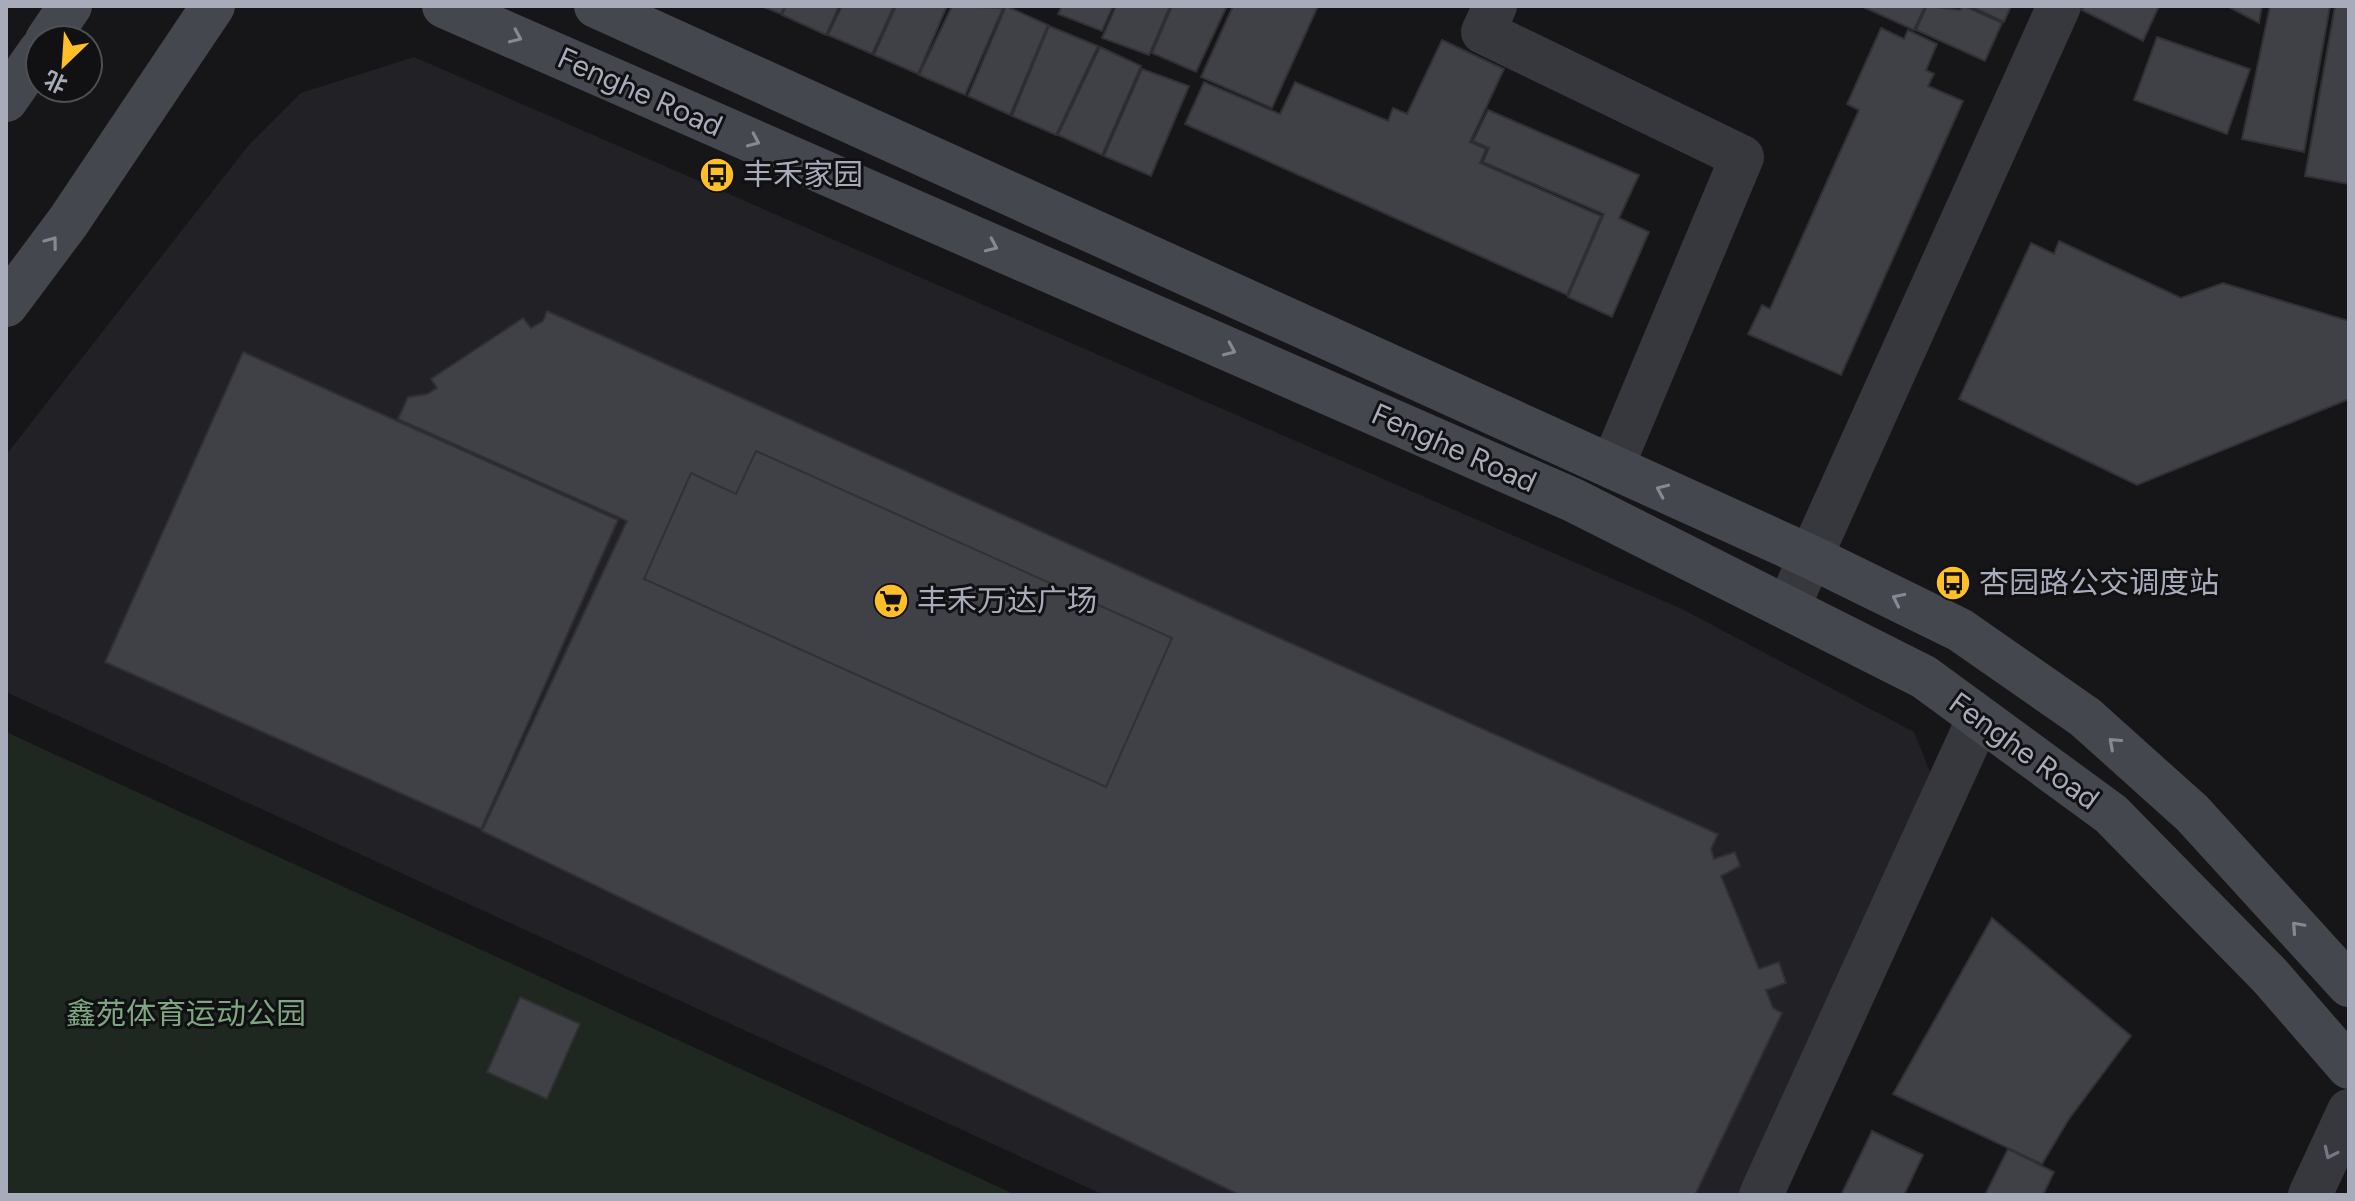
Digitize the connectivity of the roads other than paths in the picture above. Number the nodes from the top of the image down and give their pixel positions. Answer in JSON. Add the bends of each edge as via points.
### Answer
{"nodes":[{"id":1,"x":70,"y":6,"type":"edge"},
{"id":2,"x":213,"y":6,"type":"edge"},
{"id":3,"x":444,"y":6,"type":"edge"},
{"id":4,"x":596,"y":6,"type":"edge"},
{"id":5,"x":1495,"y":6,"type":"edge"},
{"id":6,"x":2059,"y":6,"type":"edge"},
{"id":7,"x":58,"y":24,"type":"edge"},
{"id":8,"x":24,"y":74,"type":"edge"},
{"id":9,"x":6,"y":100,"type":"edge"},
{"id":10,"x":6,"y":305,"type":"edge"},
{"id":11,"x":1612,"y":467,"type":"junction"},
{"id":12,"x":1811,"y":557,"type":"junction"},
{"id":13,"x":1788,"y":607,"type":"junction"},
{"id":14,"x":1979,"y":718,"type":"junction"},
{"id":15,"x":2349,"y":985,"type":"edge"},
{"id":16,"x":2349,"y":1067,"type":"edge"},
{"id":17,"x":2349,"y":1111,"type":"edge"},
{"id":18,"x":1761,"y":1195,"type":"edge"},
{"id":19,"x":2310,"y":1195,"type":"edge"}],
"edges":[{"from":1,"to":7,"type":"main road"},
{"from":10,"to":2,"type":"main road","one_way":true},
{"from":3,"to":13,"type":"main road","name":"Fenghe Road","one_way":true,"via":[[1573,500]]},
{"from":4,"to":11,"type":"main road","name":"Fenghe Road"},
{"from":5,"to":11,"type":"street","via":[[1483,32],[1742,157]]},
{"from":6,"to":12,"type":"street"},
{"from":8,"to":9,"type":"main road"},
{"from":12,"to":11,"type":"main road","name":"Fenghe Road","one_way":true},
{"from":12,"to":13,"type":"street"},
{"from":15,"to":12,"type":"main road","name":"Fenghe Road","one_way":true,"via":[[2192,813],[2085,717],[1960,630]]},
{"from":13,"to":14,"type":"main road","name":"Fenghe Road","via":[[1924,677]]},
{"from":14,"to":16,"type":"main road","name":"Fenghe Road","via":[[2111,814],[2270,976]]},
{"from":14,"to":18,"type":"street"},
{"from":17,"to":19,"type":"street","one_way":true}]}
